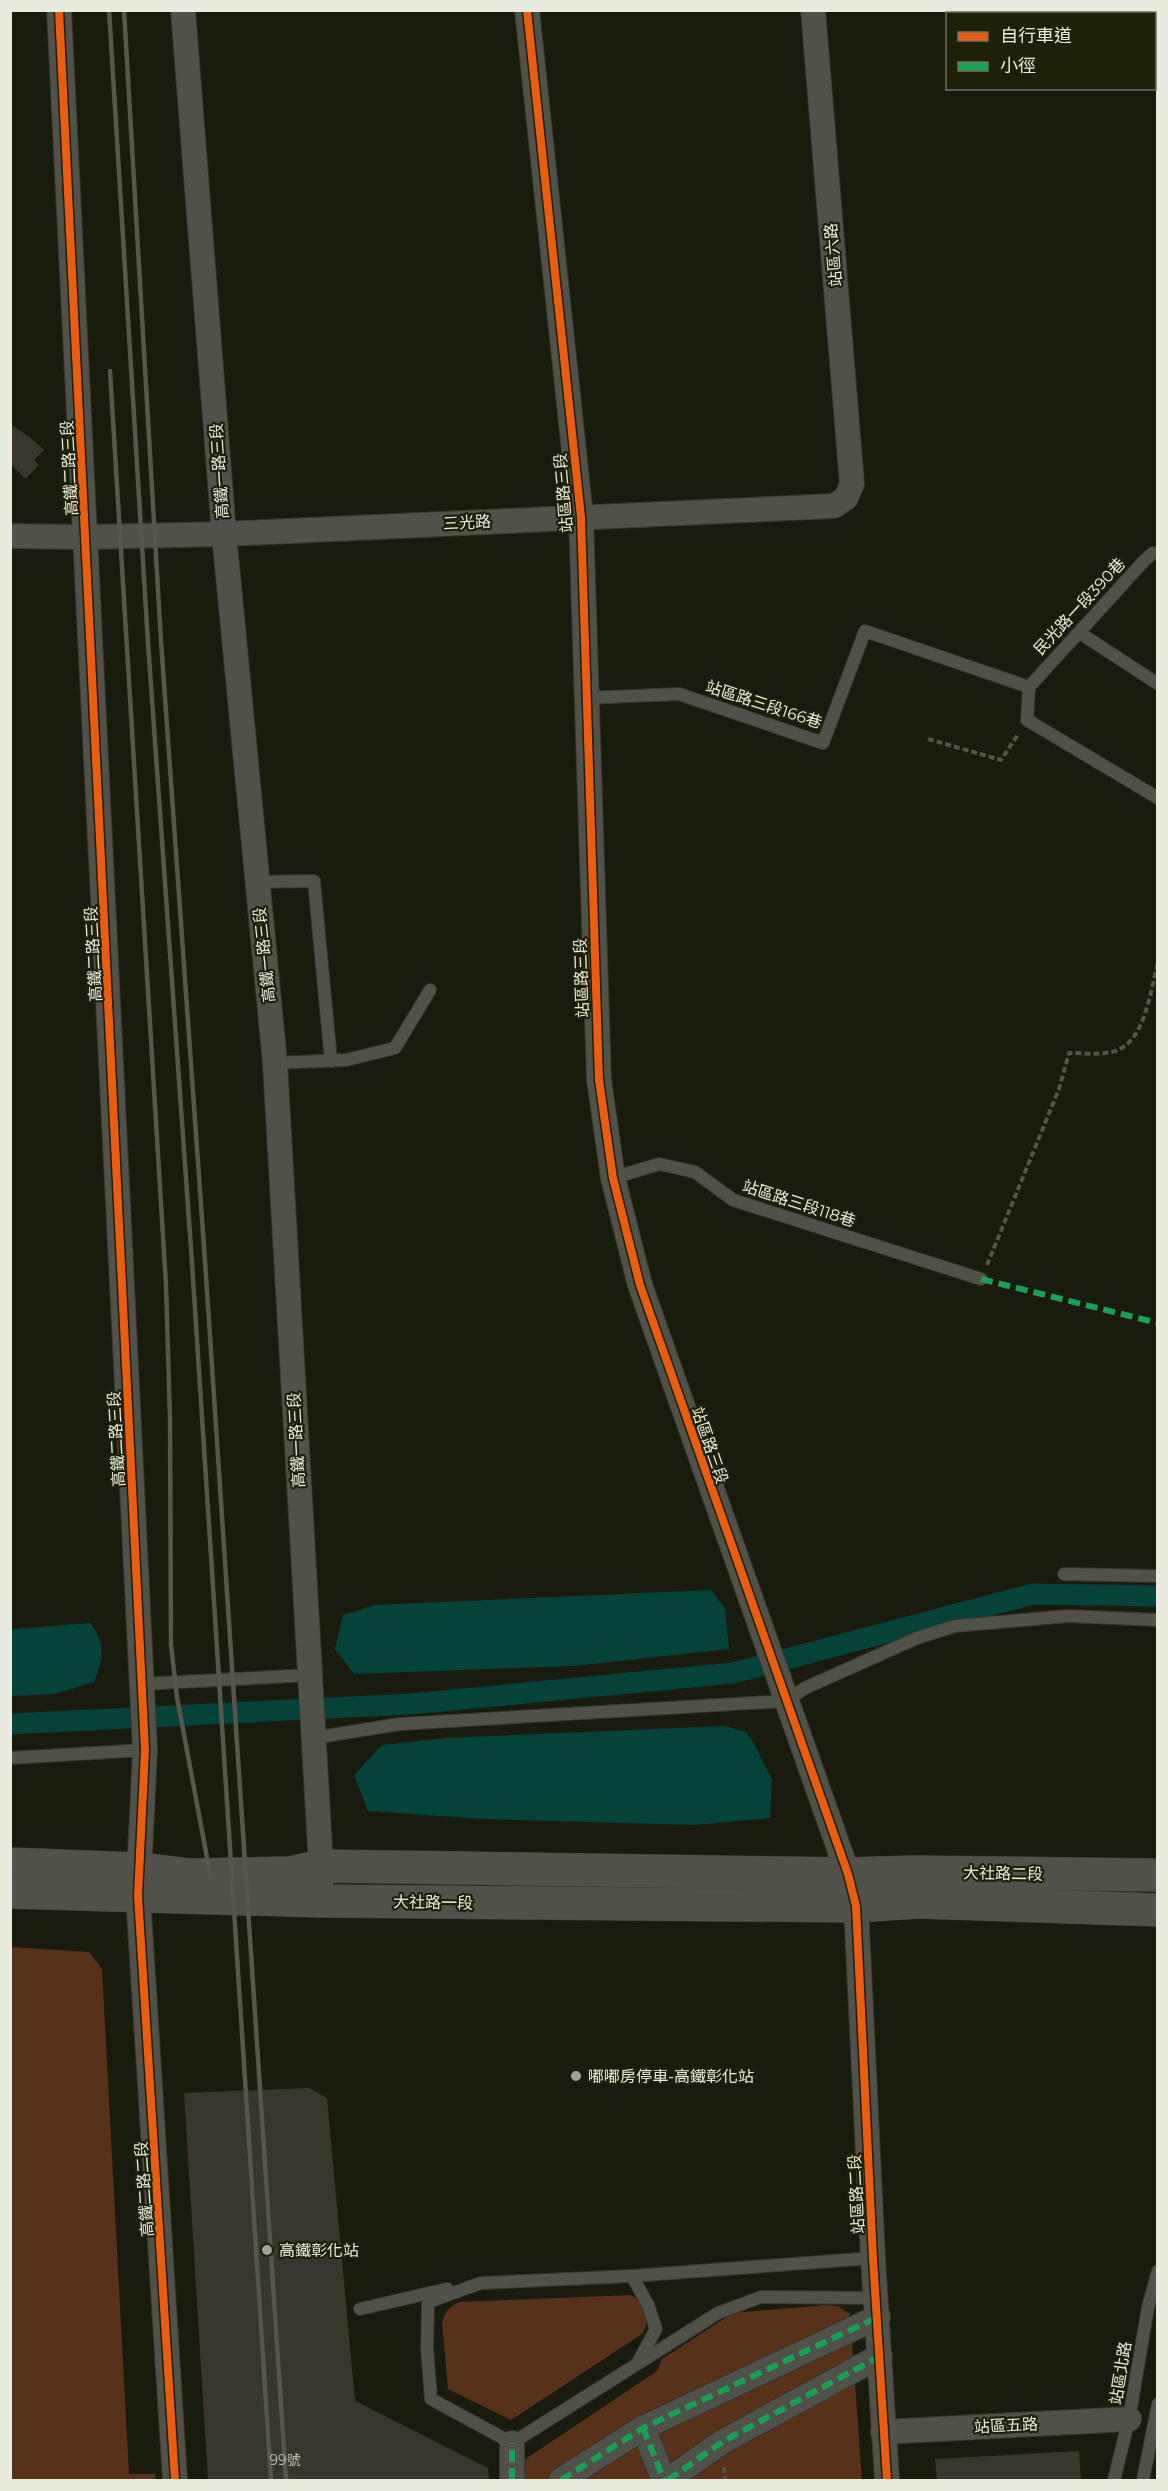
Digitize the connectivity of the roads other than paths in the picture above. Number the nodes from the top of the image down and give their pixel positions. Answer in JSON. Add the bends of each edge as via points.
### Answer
{"nodes":[{"id":1,"x":60,"y":10,"type":"edge"},
{"id":2,"x":183,"y":10,"type":"edge"},
{"id":3,"x":526,"y":10,"type":"edge"},
{"id":4,"x":813,"y":10,"type":"edge"},
{"id":5,"x":846,"y":498,"type":"joint"},
{"id":6,"x":580,"y":517,"type":"junction"},
{"id":7,"x":224,"y":534,"type":"junction"},
{"id":8,"x":10,"y":536,"type":"edge"},
{"id":9,"x":86,"y":537,"type":"junction"},
{"id":10,"x":1158,"y":553,"type":"edge"},
{"id":11,"x":1080,"y":633,"type":"junction"},
{"id":12,"x":1158,"y":684,"type":"edge"},
{"id":13,"x":1029,"y":687,"type":"junction"},
{"id":14,"x":585,"y":698,"type":"junction"},
{"id":15,"x":1158,"y":798,"type":"edge"},
{"id":16,"x":257,"y":882,"type":"junction"},
{"id":17,"x":430,"y":990,"type":"dead end"},
{"id":18,"x":331,"y":1060,"type":"junction"},
{"id":19,"x":275,"y":1063,"type":"junction"},
{"id":20,"x":613,"y":1178,"type":"junction"},
{"id":21,"x":981,"y":1279,"type":"road end"},
{"id":22,"x":1064,"y":1574,"type":"dead end"},
{"id":23,"x":1158,"y":1576,"type":"edge"},
{"id":24,"x":1158,"y":1620,"type":"edge"},
{"id":25,"x":310,"y":1675,"type":"junction"},
{"id":26,"x":142,"y":1684,"type":"junction"},
{"id":27,"x":786,"y":1701,"type":"junction"},
{"id":28,"x":313,"y":1738,"type":"junction"},
{"id":29,"x":145,"y":1750,"type":"junction"},
{"id":30,"x":10,"y":1758,"type":"edge"},
{"id":31,"x":10,"y":1864,"type":"edge"},
{"id":32,"x":321,"y":1866,"type":"junction"},
{"id":33,"x":848,"y":1874,"type":"junction"},
{"id":34,"x":1158,"y":1875,"type":"edge"},
{"id":35,"x":138,"y":1882,"type":"junction"},
{"id":36,"x":10,"y":1892,"type":"edge"},
{"id":37,"x":321,"y":1901,"type":"junction"},
{"id":38,"x":856,"y":1906,"type":"junction"},
{"id":39,"x":1158,"y":1910,"type":"edge"},
{"id":40,"x":873,"y":2258,"type":"junction"},
{"id":41,"x":1158,"y":2271,"type":"edge"},
{"id":42,"x":632,"y":2276,"type":"junction"},
{"id":43,"x":481,"y":2283,"type":"junction"},
{"id":44,"x":877,"y":2308,"type":"junction"},
{"id":45,"x":360,"y":2309,"type":"dead end"},
{"id":46,"x":880,"y":2356,"type":"junction"},
{"id":47,"x":638,"y":2364,"type":"junction"},
{"id":48,"x":1158,"y":2404,"type":"edge"},
{"id":49,"x":1129,"y":2419,"type":"junction"},
{"id":50,"x":643,"y":2428,"type":"junction"},
{"id":51,"x":884,"y":2432,"type":"junction"},
{"id":52,"x":512,"y":2443,"type":"junction"},
{"id":53,"x":175,"y":2481,"type":"edge"},
{"id":54,"x":512,"y":2481,"type":"edge"},
{"id":55,"x":561,"y":2481,"type":"edge"},
{"id":56,"x":666,"y":2481,"type":"edge"},
{"id":57,"x":887,"y":2481,"type":"edge"},
{"id":58,"x":1114,"y":2481,"type":"edge"},
{"id":59,"x":1143,"y":2481,"type":"edge"}],
"edges":[{"from":1,"to":9,"type":"street","name":"高鐵二路三段"},
{"from":2,"to":7,"type":"street","name":"高鐵一路三段"},
{"from":3,"to":6,"type":"street","name":"站區路三段"},
{"from":4,"to":5,"type":"street","name":"站區六路","via":[[852,484]]},
{"from":5,"to":6,"type":"street","name":"三光路","via":[[834,506]]},
{"from":6,"to":7,"type":"street","name":"三光路"},
{"from":6,"to":14,"type":"street","name":"站區路三段"},
{"from":7,"to":9,"type":"street","name":"三光路"},
{"from":7,"to":16,"type":"street","name":"高鐵一路三段"},
{"from":8,"to":9,"type":"street","name":"三光路"},
{"from":9,"to":26,"type":"street","name":"高鐵二路三段"},
{"from":10,"to":11,"type":"lane","name":"民光路一段390巷","via":[[1144,561]]},
{"from":11,"to":12,"type":"lane"},
{"from":11,"to":13,"type":"lane","name":"民光路一段390巷"},
{"from":13,"to":14,"type":"lane","name":"站區路三段166巷","via":[[865,631],[823,743],[679,694]]},
{"from":13,"to":15,"type":"lane","via":[[1027,720]]},
{"from":14,"to":20,"type":"street","name":"站區路三段","via":[[598,1080]]},
{"from":16,"to":18,"type":"lane","via":[[314,881]]},
{"from":16,"to":19,"type":"street","name":"高鐵一路三段"},
{"from":17,"to":18,"type":"lane","via":[[394,1048]]},
{"from":18,"to":19,"type":"lane"},
{"from":19,"to":25,"type":"street","name":"高鐵一路三段"},
{"from":20,"to":21,"type":"lane","name":"站區路三段118巷","via":[[659,1164],[695,1172],[733,1200]]},
{"from":20,"to":27,"type":"street","name":"站區路三段","via":[[640,1285]]},
{"from":22,"to":23,"type":"lane"},
{"from":24,"to":27,"type":"lane","via":[[1068,1616],[954,1626],[917,1638],[805,1688]]},
{"from":25,"to":26,"type":"lane"},
{"from":25,"to":28,"type":"street","name":"高鐵一路三段"},
{"from":26,"to":29,"type":"street","name":"高鐵二路三段"},
{"from":27,"to":28,"type":"lane","via":[[400,1724]]},
{"from":27,"to":33,"type":"street","name":"站區路三段"},
{"from":28,"to":32,"type":"street","name":"高鐵一路三段"},
{"from":29,"to":30,"type":"lane"},
{"from":29,"to":35,"type":"street","name":"高鐵二路三段"},
{"from":31,"to":35,"type":"street","name":"大社路一段"},
{"from":32,"to":33,"type":"street","name":"大社路一段"},
{"from":32,"to":35,"type":"street","name":"大社路一段","via":[[289,1873],[189,1875]]},
{"from":32,"to":37,"type":"street","name":"高鐵一路三段"},
{"from":33,"to":34,"type":"street","name":"大社路二段"},
{"from":33,"to":38,"type":"street","name":"站區路三段"},
{"from":35,"to":36,"type":"street","name":"大社路一段"},
{"from":35,"to":37,"type":"street","name":"大社路一段"},
{"from":35,"to":53,"type":"street","name":"高鐵二路二段"},
{"from":37,"to":38,"type":"street","name":"大社路一段"},
{"from":38,"to":39,"type":"street","name":"大社路二段","via":[[918,1902]]},
{"from":38,"to":40,"type":"street","name":"站區路二段"},
{"from":40,"to":42,"type":"lane"},
{"from":40,"to":44,"type":"street","name":"站區路二段"},
{"from":41,"to":49,"type":"lane","name":"站區北路"},
{"from":42,"to":43,"type":"lane"},
{"from":42,"to":47,"type":"lane","via":[[656,2329]]},
{"from":43,"to":45,"type":"lane"},
{"from":43,"to":52,"type":"lane","via":[[428,2302],[431,2399]]},
{"from":44,"to":46,"type":"street","name":"站區路二段"},
{"from":44,"to":47,"type":"lane","via":[[761,2297],[718,2313]]},
{"from":44,"to":50,"type":"street"},
{"from":46,"to":51,"type":"street","name":"站區路二段"},
{"from":46,"to":56,"type":"street","via":[[722,2442]]},
{"from":47,"to":52,"type":"lane"},
{"from":48,"to":59,"type":"lane"},
{"from":49,"to":51,"type":"street","name":"站區五路"},
{"from":49,"to":58,"type":"lane","name":"站區北路"},
{"from":50,"to":55,"type":"street"},
{"from":50,"to":56,"type":"street"},
{"from":51,"to":57,"type":"street","name":"站區路二段"},
{"from":52,"to":54,"type":"street"}]}
